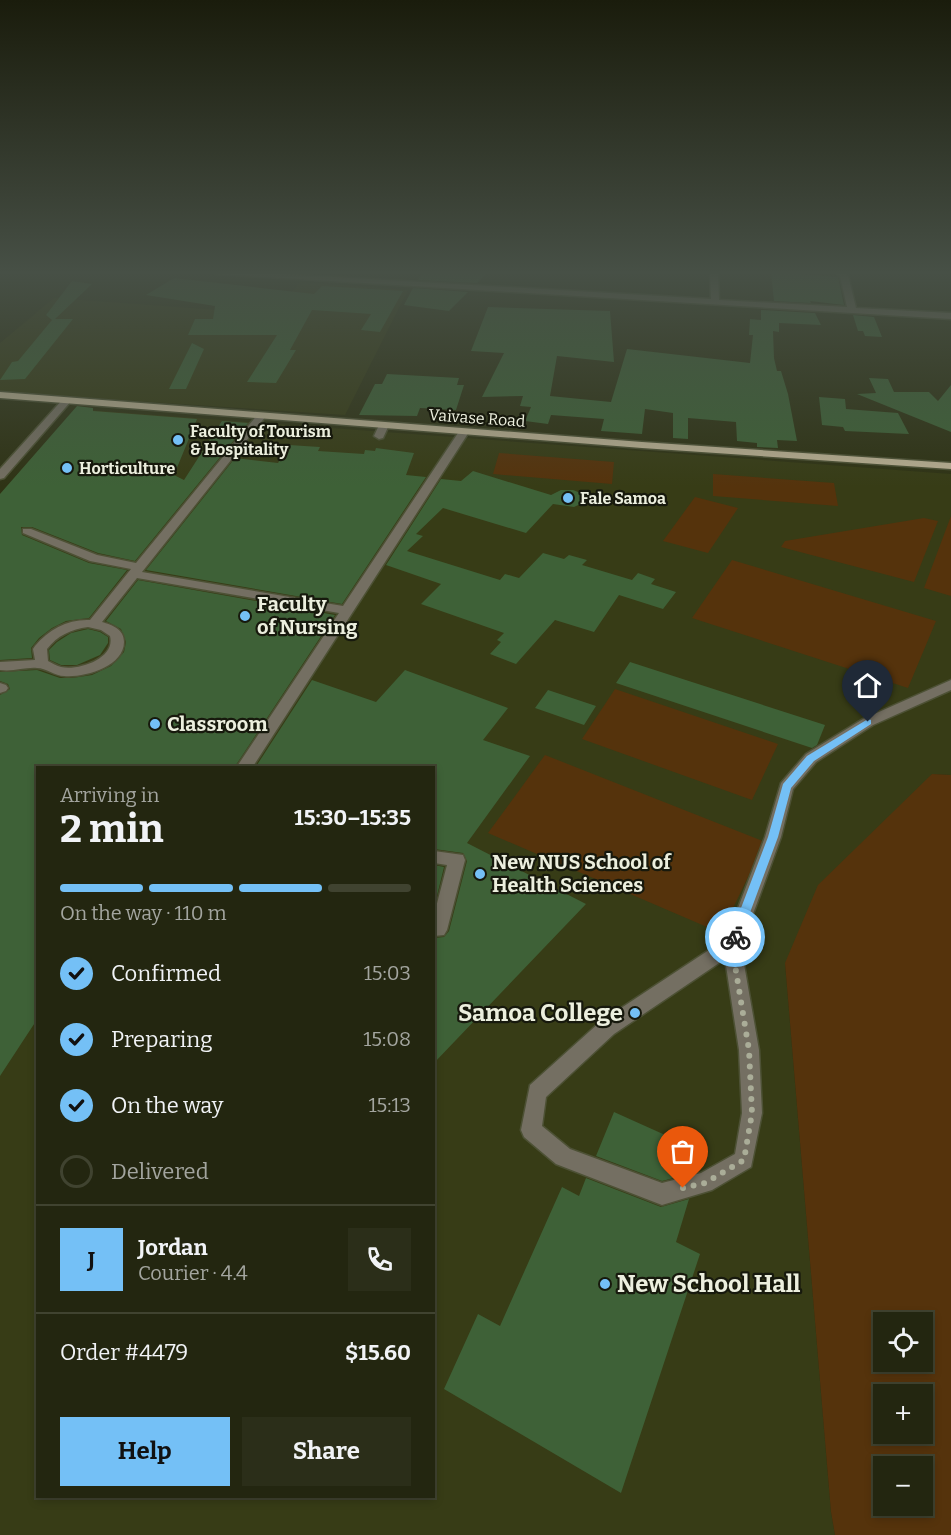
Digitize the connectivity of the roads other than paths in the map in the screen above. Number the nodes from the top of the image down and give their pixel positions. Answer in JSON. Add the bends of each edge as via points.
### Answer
{"nodes":[{"id":1,"x":0,"y":395,"type":"edge"},
{"id":2,"x":67,"y":400,"type":"junction"},
{"id":3,"x":261,"y":416,"type":"junction"},
{"id":4,"x":384,"y":425,"type":"junction"},
{"id":5,"x":464,"y":432,"type":"junction"},
{"id":6,"x":379,"y":436,"type":"dead end"},
{"id":7,"x":951,"y":465,"type":"edge"},
{"id":8,"x":0,"y":477,"type":"edge"},
{"id":9,"x":27,"y":531,"type":"dead end"},
{"id":10,"x":135,"y":570,"type":"junction"},
{"id":11,"x":347,"y":611,"type":"junction"},
{"id":12,"x":94,"y":623,"type":"junction"},
{"id":13,"x":42,"y":663,"type":"junction"},
{"id":14,"x":0,"y":666,"type":"edge"},
{"id":15,"x":951,"y":685,"type":"edge"},
{"id":16,"x":245,"y":766,"type":"edge"},
{"id":17,"x":435,"y":856,"type":"edge"},
{"id":18,"x":438,"y":930,"type":"dead end"},
{"id":19,"x":732,"y":947,"type":"junction"}],
"edges":[{"from":1,"to":2,"type":"main road","name":"Vaivase Road"},
{"from":2,"to":3,"type":"main road","name":"Vaivase Road"},
{"from":2,"to":8,"type":"street"},
{"from":3,"to":4,"type":"main road","name":"Vaivase Road"},
{"from":3,"to":10,"type":"street"},
{"from":4,"to":5,"type":"main road","name":"Vaivase Road"},
{"from":4,"to":6,"type":"street"},
{"from":5,"to":7,"type":"main road","name":"Vaivase Road"},
{"from":5,"to":11,"type":"street"},
{"from":9,"to":10,"type":"street"},
{"from":10,"to":11,"type":"street"},
{"from":10,"to":12,"type":"street"},
{"from":11,"to":16,"type":"street"},
{"from":12,"to":13,"type":"street","via":[[54,633],[40,648]]},
{"from":12,"to":13,"type":"street","via":[[110,628],[118,640],[112,655],[103,662],[63,672]]},
{"from":13,"to":14,"type":"street"},
{"from":15,"to":19,"type":"street","via":[[868,722],[811,758],[786,787],[773,837]]},
{"from":17,"to":18,"type":"street","via":[[457,860]]},
{"from":19,"to":19,"type":"street","via":[[749,1050],[752,1113],[744,1160],[705,1183],[662,1194],[562,1157],[531,1130],[537,1092],[607,1028]]}]}
